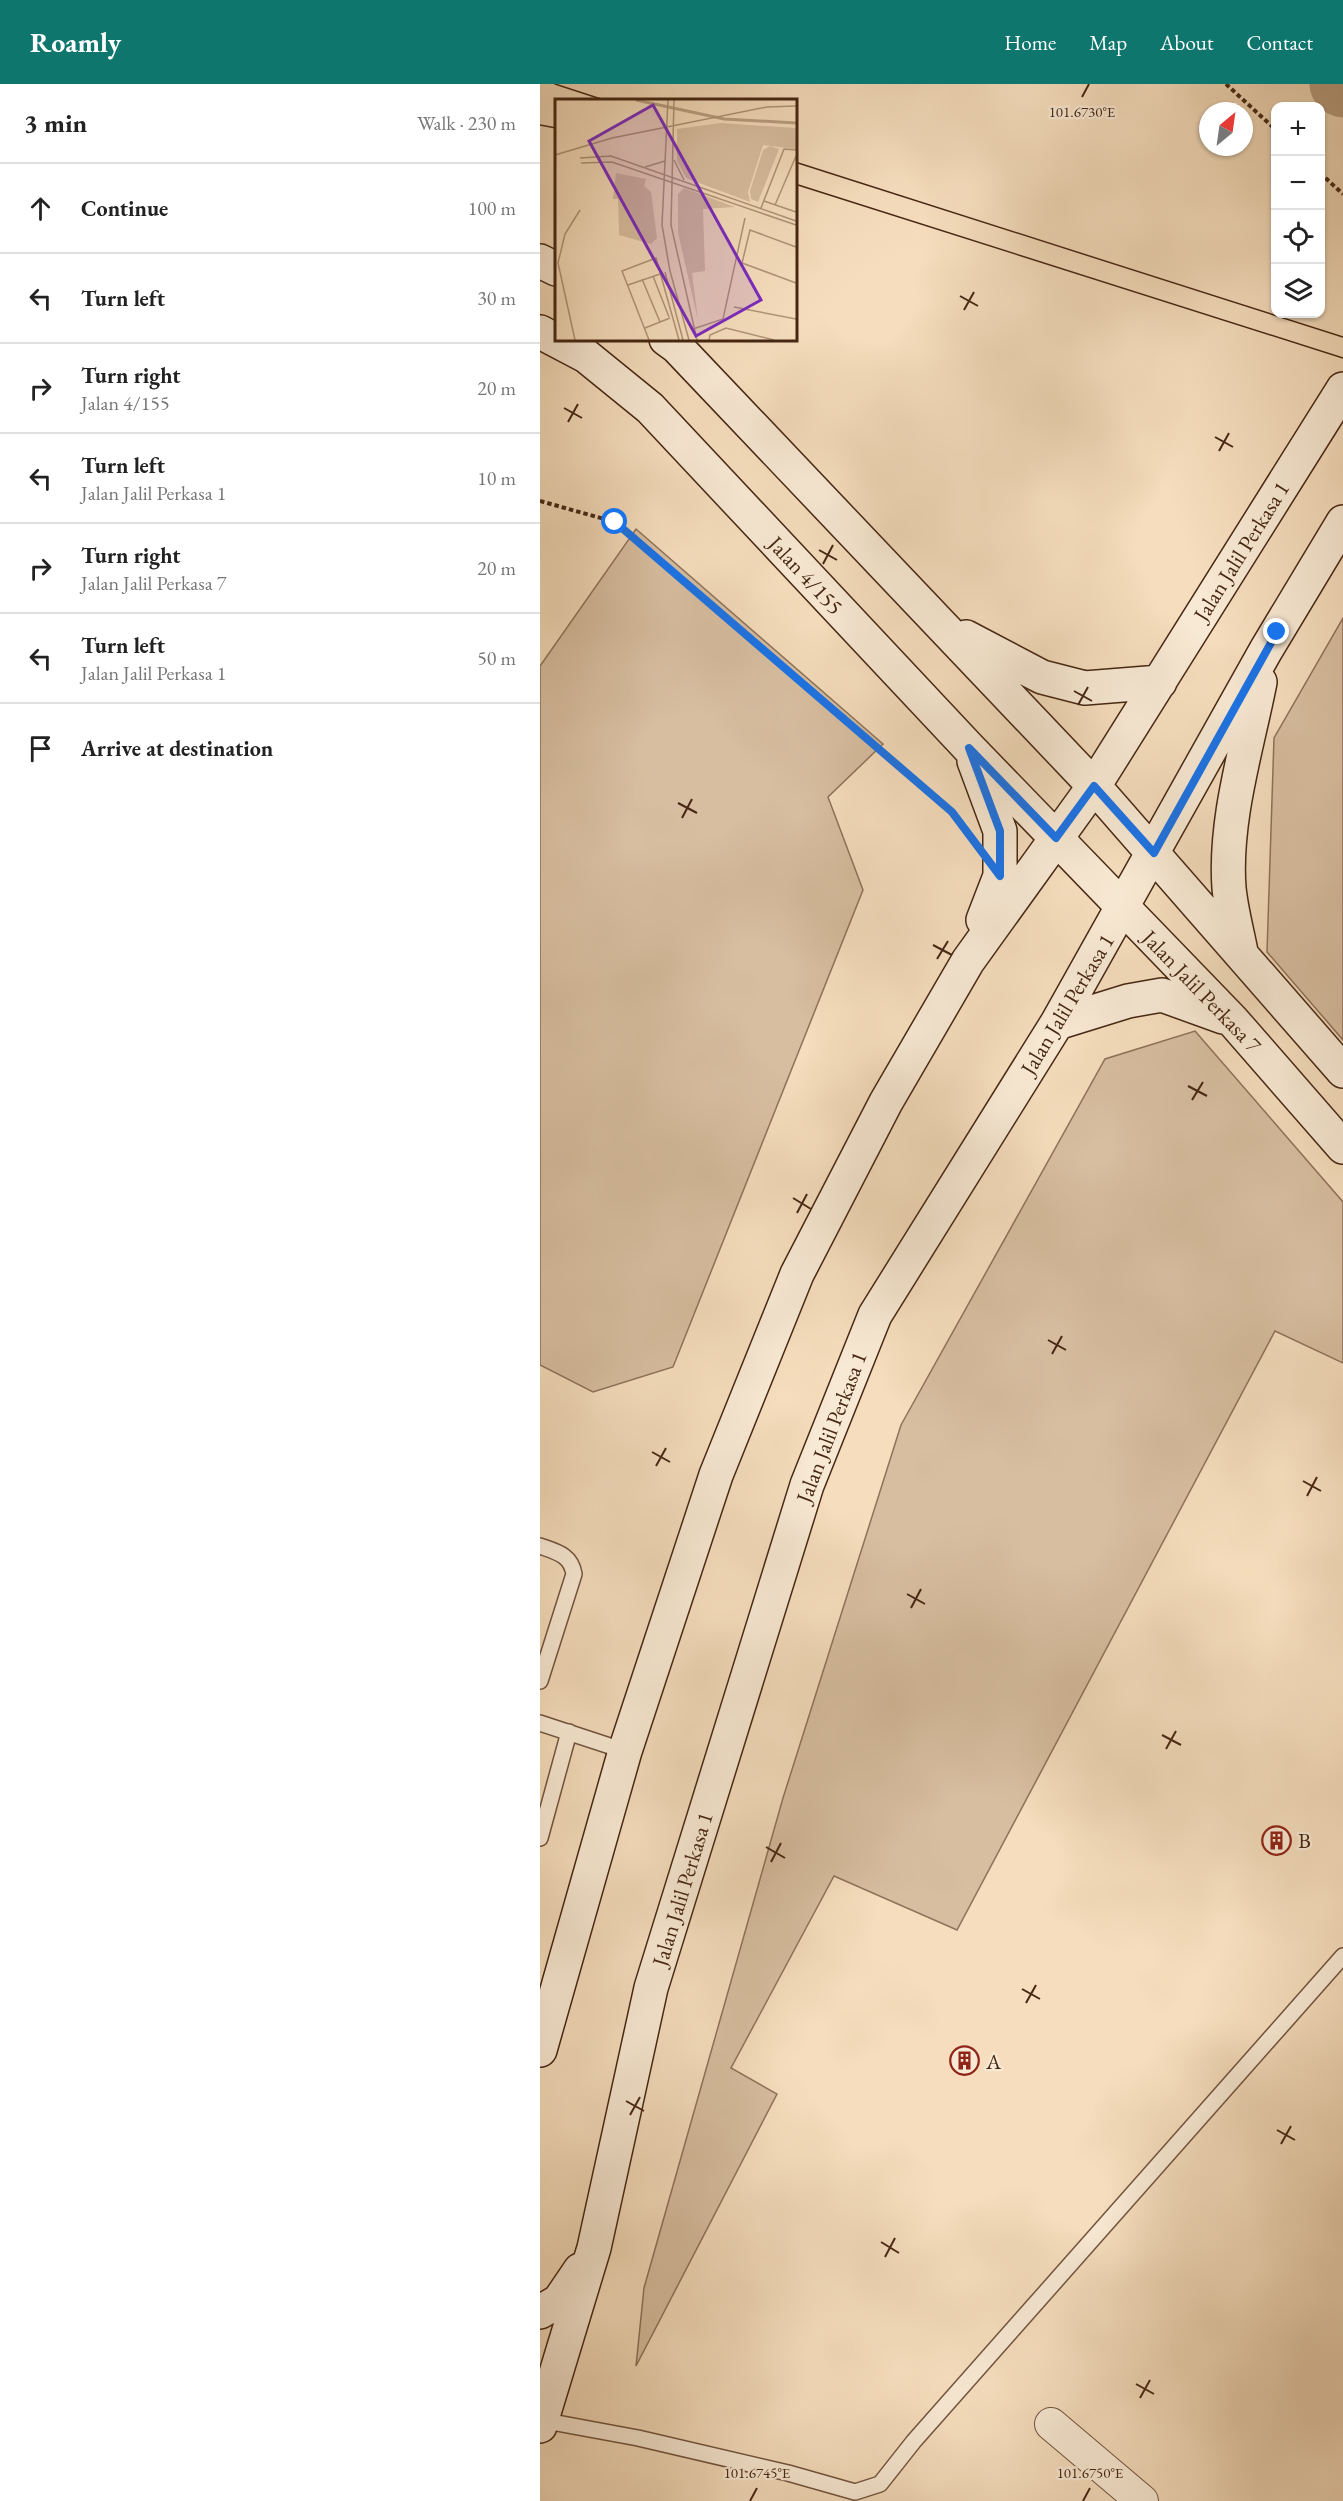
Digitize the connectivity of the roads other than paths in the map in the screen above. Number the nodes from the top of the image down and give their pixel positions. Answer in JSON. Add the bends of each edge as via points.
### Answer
{"nodes":[{"id":1,"x":540,"y":261,"type":"edge"},
{"id":2,"x":555,"y":269,"type":"edge"},
{"id":3,"x":540,"y":332,"type":"edge"},
{"id":4,"x":555,"y":340,"type":"edge"},
{"id":5,"x":555,"y":340,"type":"edge"},
{"id":6,"x":667,"y":340,"type":"edge"},
{"id":7,"x":1343,"y":389,"type":"edge"},
{"id":8,"x":1343,"y":522,"type":"edge"},
{"id":9,"x":945,"y":627,"type":"junction"},
{"id":10,"x":1266,"y":650,"type":"junction"},
{"id":11,"x":1160,"y":682,"type":"junction"},
{"id":12,"x":969,"y":748,"type":"junction"},
{"id":13,"x":1094,"y":786,"type":"junction"},
{"id":14,"x":1056,"y":838,"type":"junction"},
{"id":15,"x":1154,"y":853,"type":"junction"},
{"id":16,"x":1123,"y":909,"type":"junction"},
{"id":17,"x":1241,"y":952,"type":"junction"},
{"id":18,"x":968,"y":961,"type":"junction"},
{"id":19,"x":1233,"y":1021,"type":"junction"},
{"id":20,"x":1057,"y":1023,"type":"junction"},
{"id":21,"x":1343,"y":1071,"type":"edge"},
{"id":22,"x":1343,"y":1148,"type":"edge"},
{"id":23,"x":540,"y":1546,"type":"edge"},
{"id":24,"x":540,"y":1681,"type":"edge"},
{"id":25,"x":540,"y":1723,"type":"edge"},
{"id":26,"x":569,"y":1732,"type":"junction"},
{"id":27,"x":625,"y":1751,"type":"junction"},
{"id":28,"x":540,"y":1838,"type":"edge"},
{"id":29,"x":1343,"y":1956,"type":"edge"},
{"id":30,"x":540,"y":2050,"type":"edge"},
{"id":31,"x":594,"y":2248,"type":"junction"},
{"id":32,"x":540,"y":2312,"type":"edge"},
{"id":33,"x":540,"y":2423,"type":"edge"},
{"id":34,"x":1051,"y":2424,"type":"dead end"},
{"id":35,"x":1142,"y":2501,"type":"edge"}],
"edges":[{"from":1,"to":2,"type":"main road"},
{"from":3,"to":5,"type":"main road","name":"Jalan 4/155"},
{"from":4,"to":12,"type":"main road","name":"Jalan 4/155","via":[[586,356],[650,408]]},
{"from":6,"to":9,"type":"main road"},
{"from":7,"to":11,"type":"main road","name":"Jalan Jalil Perkasa 1"},
{"from":8,"to":10,"type":"main road","name":"Jalan Jalil Perkasa 1"},
{"from":9,"to":11,"type":"main road","via":[[1042,677],[1085,688]]},
{"from":9,"to":13,"type":"main road"},
{"from":10,"to":15,"type":"main road","name":"Jalan Jalil Perkasa 1"},
{"from":10,"to":17,"type":"main road","via":[[1234,813],[1230,854],[1229,888]]},
{"from":11,"to":13,"type":"main road","name":"Jalan Jalil Perkasa 1"},
{"from":12,"to":14,"type":"main road","name":"Jalan 4/155"},
{"from":12,"to":18,"type":"main road","via":[[1000,831],[1000,876]]},
{"from":13,"to":14,"type":"main road","name":"Jalan Jalil Perkasa 1"},
{"from":13,"to":15,"type":"main road"},
{"from":14,"to":16,"type":"main road","name":"Jalan Jalil Perkasa 7"},
{"from":14,"to":18,"type":"main road","name":"Jalan Jalil Perkasa 1"},
{"from":15,"to":16,"type":"main road","name":"Jalan Jalil Perkasa 1"},
{"from":15,"to":17,"type":"main road"},
{"from":16,"to":19,"type":"main road","name":"Jalan Jalil Perkasa 7"},
{"from":16,"to":20,"type":"main road","name":"Jalan Jalil Perkasa 1"},
{"from":17,"to":21,"type":"main road"},
{"from":18,"to":27,"type":"main road","name":"Jalan Jalil Perkasa 1","via":[[886,1102],[797,1274],[716,1474]]},
{"from":19,"to":20,"type":"main road","via":[[1162,995]]},
{"from":19,"to":22,"type":"main road","name":"Jalan Jalil Perkasa 7"},
{"from":20,"to":31,"type":"main road","name":"Jalan Jalil Perkasa 1","via":[[875,1315],[807,1485],[651,1988]]},
{"from":23,"to":24,"type":"lane","via":[[561,1553],[572,1563],[574,1574]]},
{"from":25,"to":26,"type":"lane"},
{"from":26,"to":27,"type":"lane"},
{"from":26,"to":28,"type":"lane"},
{"from":27,"to":30,"type":"main road","name":"Jalan Jalil Perkasa 1"},
{"from":29,"to":33,"type":"lane","via":[[880,2484],[855,2492],[638,2438]]},
{"from":31,"to":32,"type":"main road","via":[[559,2301]]},
{"from":31,"to":33,"type":"main road","name":"Jalan Jalil Perkasa 1"},
{"from":34,"to":35,"type":"street"}]}
